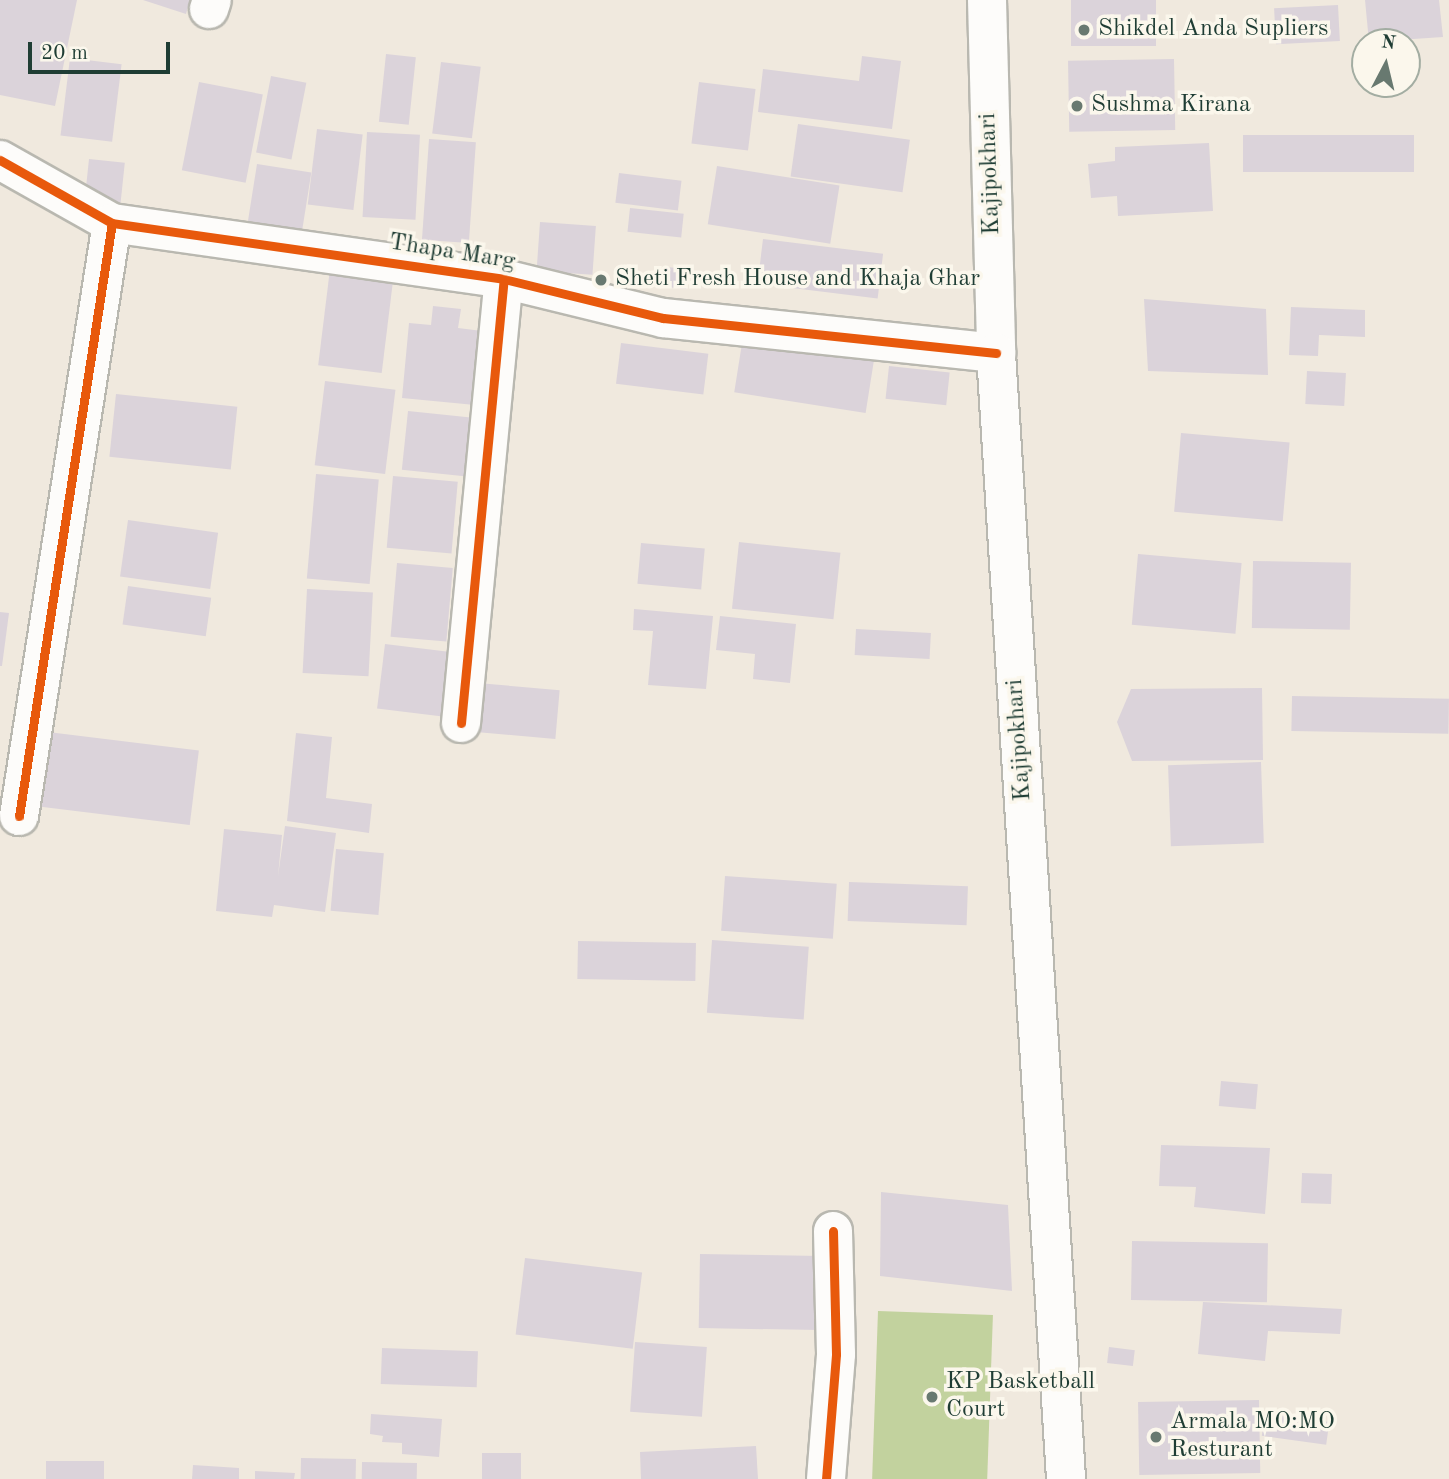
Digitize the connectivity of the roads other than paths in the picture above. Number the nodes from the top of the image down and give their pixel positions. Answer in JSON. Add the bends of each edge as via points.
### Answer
{"nodes":[{"id":1,"x":986,"y":0,"type":"edge"},
{"id":2,"x":0,"y":160,"type":"edge"},
{"id":3,"x":112,"y":223,"type":"junction"},
{"id":4,"x":504,"y":279,"type":"junction"},
{"id":5,"x":996,"y":353,"type":"junction"},
{"id":6,"x":461,"y":723,"type":"dead end"},
{"id":7,"x":19,"y":816,"type":"dead end"},
{"id":8,"x":833,"y":1231,"type":"dead end"},
{"id":9,"x":826,"y":1479,"type":"edge"},
{"id":10,"x":1066,"y":1479,"type":"edge"}],
"edges":[{"from":1,"to":5,"type":"street","name":"Kajipokhari"},
{"from":2,"to":3,"type":"street","name":"Thapa Marg"},
{"from":3,"to":4,"type":"street","name":"Thapa Marg"},
{"from":3,"to":7,"type":"street"},
{"from":4,"to":5,"type":"street","name":"Thapa Marg","via":[[663,318]]},
{"from":4,"to":6,"type":"street"},
{"from":5,"to":10,"type":"street","name":"Kajipokhari"},
{"from":8,"to":9,"type":"street","via":[[836,1354]]}]}
